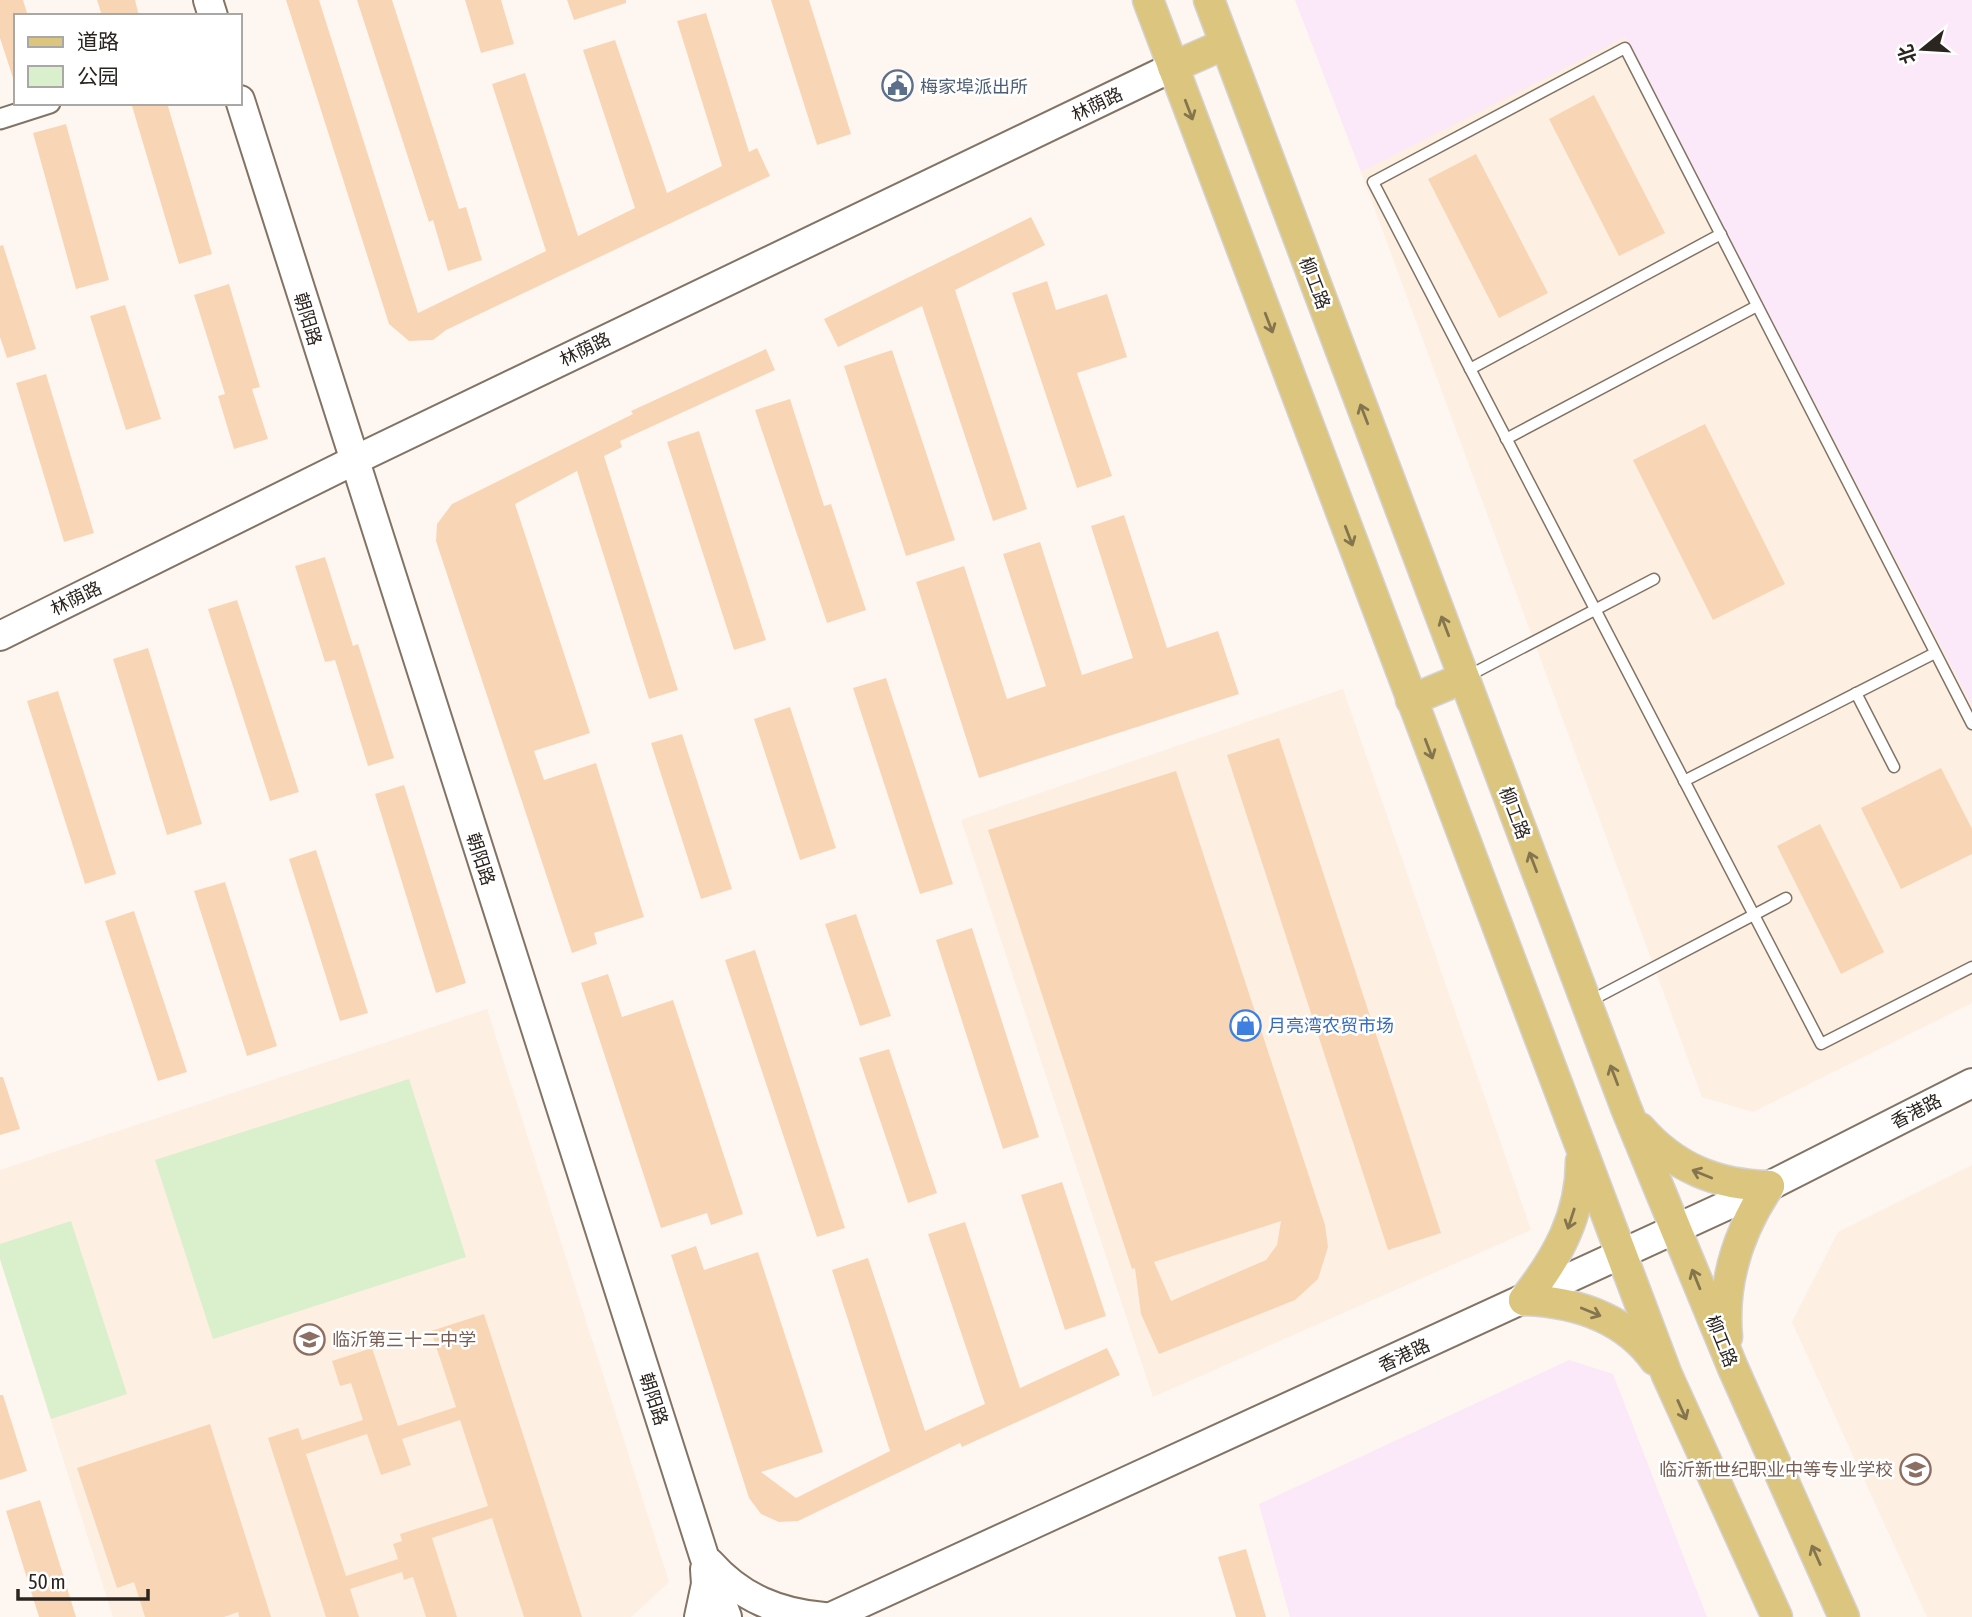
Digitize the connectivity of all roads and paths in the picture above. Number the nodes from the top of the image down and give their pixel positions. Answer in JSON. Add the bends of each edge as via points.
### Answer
{"nodes":[{"id":1,"x":1148,"y":0,"type":"edge"},
{"id":2,"x":1209,"y":0,"type":"edge"},
{"id":3,"x":1225,"y":44,"type":"junction"},
{"id":4,"x":1173,"y":67,"type":"junction"},
{"id":5,"x":44,"y":105,"type":"edge"},
{"id":6,"x":242,"y":105,"type":"edge"},
{"id":7,"x":0,"y":119,"type":"edge"},
{"id":8,"x":1721,"y":234,"type":"junction"},
{"id":9,"x":1758,"y":306,"type":"junction"},
{"id":10,"x":1470,"y":369,"type":"junction"},
{"id":11,"x":1506,"y":439,"type":"junction"},
{"id":12,"x":353,"y":461,"type":"junction"},
{"id":13,"x":1654,"y":579,"type":"dead end"},
{"id":14,"x":1595,"y":610,"type":"junction"},
{"id":15,"x":0,"y":636,"type":"edge"},
{"id":16,"x":1936,"y":653,"type":"junction"},
{"id":17,"x":1464,"y":678,"type":"junction"},
{"id":18,"x":1856,"y":693,"type":"junction"},
{"id":19,"x":1411,"y":700,"type":"junction"},
{"id":20,"x":1972,"y":724,"type":"edge"},
{"id":21,"x":1894,"y":767,"type":"dead end"},
{"id":22,"x":1684,"y":781,"type":"junction"},
{"id":23,"x":1786,"y":898,"type":"dead end"},
{"id":24,"x":1754,"y":915,"type":"junction"},
{"id":25,"x":1972,"y":967,"type":"edge"},
{"id":26,"x":1587,"y":1003,"type":"junction"},
{"id":27,"x":1972,"y":1083,"type":"edge"},
{"id":28,"x":1626,"y":1108,"type":"junction"},
{"id":29,"x":1581,"y":1152,"type":"junction"},
{"id":30,"x":1769,"y":1186,"type":"junction"},
{"id":31,"x":1676,"y":1229,"type":"junction"},
{"id":32,"x":1620,"y":1255,"type":"junction"},
{"id":33,"x":1524,"y":1300,"type":"junction"},
{"id":34,"x":1732,"y":1368,"type":"junction"},
{"id":35,"x":1667,"y":1375,"type":"junction"},
{"id":36,"x":704,"y":1556,"type":"junction"},
{"id":37,"x":699,"y":1617,"type":"edge"},
{"id":38,"x":727,"y":1617,"type":"edge"},
{"id":39,"x":824,"y":1617,"type":"edge"},
{"id":40,"x":831,"y":1617,"type":"edge"},
{"id":41,"x":1777,"y":1617,"type":"edge"},
{"id":42,"x":1844,"y":1617,"type":"edge"}],
"edges":[{"from":1,"to":4,"type":"main road"},
{"from":2,"to":3,"type":"main road","name":"柳工路"},
{"from":3,"to":4,"type":"main road"},
{"from":17,"to":3,"type":"main road","name":"柳工路","one_way":true},
{"from":4,"to":12,"type":"street","name":"林荫路"},
{"from":4,"to":19,"type":"main road","one_way":true},
{"from":5,"to":7,"type":"street"},
{"from":6,"to":12,"type":"street","name":"朝阳路"},
{"from":8,"to":9,"type":"lane"},
{"from":8,"to":10,"type":"lane"},
{"from":8,"to":10,"type":"lane","via":[[1625,48],[1373,182]]},
{"from":9,"to":11,"type":"lane"},
{"from":9,"to":16,"type":"lane"},
{"from":10,"to":11,"type":"lane"},
{"from":11,"to":14,"type":"lane"},
{"from":12,"to":15,"type":"street","name":"林荫路"},
{"from":12,"to":36,"type":"street","name":"朝阳路"},
{"from":13,"to":14,"type":"lane"},
{"from":14,"to":17,"type":"lane"},
{"from":14,"to":22,"type":"lane"},
{"from":16,"to":18,"type":"lane"},
{"from":16,"to":20,"type":"lane"},
{"from":17,"to":19,"type":"main road"},
{"from":26,"to":17,"type":"main road","name":"柳工路","one_way":true},
{"from":18,"to":21,"type":"lane"},
{"from":18,"to":22,"type":"lane"},
{"from":19,"to":29,"type":"main road","one_way":true},
{"from":22,"to":24,"type":"lane"},
{"from":23,"to":24,"type":"lane"},
{"from":24,"to":25,"type":"lane","via":[[1821,1044]]},
{"from":24,"to":26,"type":"lane"},
{"from":28,"to":26,"type":"main road","name":"柳工路","one_way":true},
{"from":27,"to":30,"type":"street","name":"香港路"},
{"from":30,"to":28,"type":"main road","one_way":true,"via":[[1727,1182],[1686,1168],[1652,1142]]},
{"from":28,"to":31,"type":"main road","name":"柳工路"},
{"from":29,"to":32,"type":"main road"},
{"from":29,"to":33,"type":"main road","one_way":true,"via":[[1571,1223],[1556,1255]]},
{"from":30,"to":31,"type":"street","name":"香港路"},
{"from":30,"to":34,"type":"main road","via":[[1747,1222],[1730,1273],[1726,1326]]},
{"from":31,"to":32,"type":"street","name":"香港路"},
{"from":34,"to":31,"type":"main road","name":"柳工路","one_way":true},
{"from":32,"to":33,"type":"street","name":"香港路"},
{"from":32,"to":35,"type":"main road"},
{"from":33,"to":35,"type":"main road","one_way":true,"via":[[1580,1307],[1606,1318],[1650,1353]]},
{"from":33,"to":40,"type":"street","name":"香港路"},
{"from":42,"to":34,"type":"main road","name":"柳工路","one_way":true},
{"from":35,"to":41,"type":"main road","one_way":true},
{"from":36,"to":37,"type":"street","via":[[706,1584]]},
{"from":36,"to":38,"type":"street","name":"朝阳路"},
{"from":36,"to":39,"type":"street","via":[[738,1589],[759,1601]]}]}
